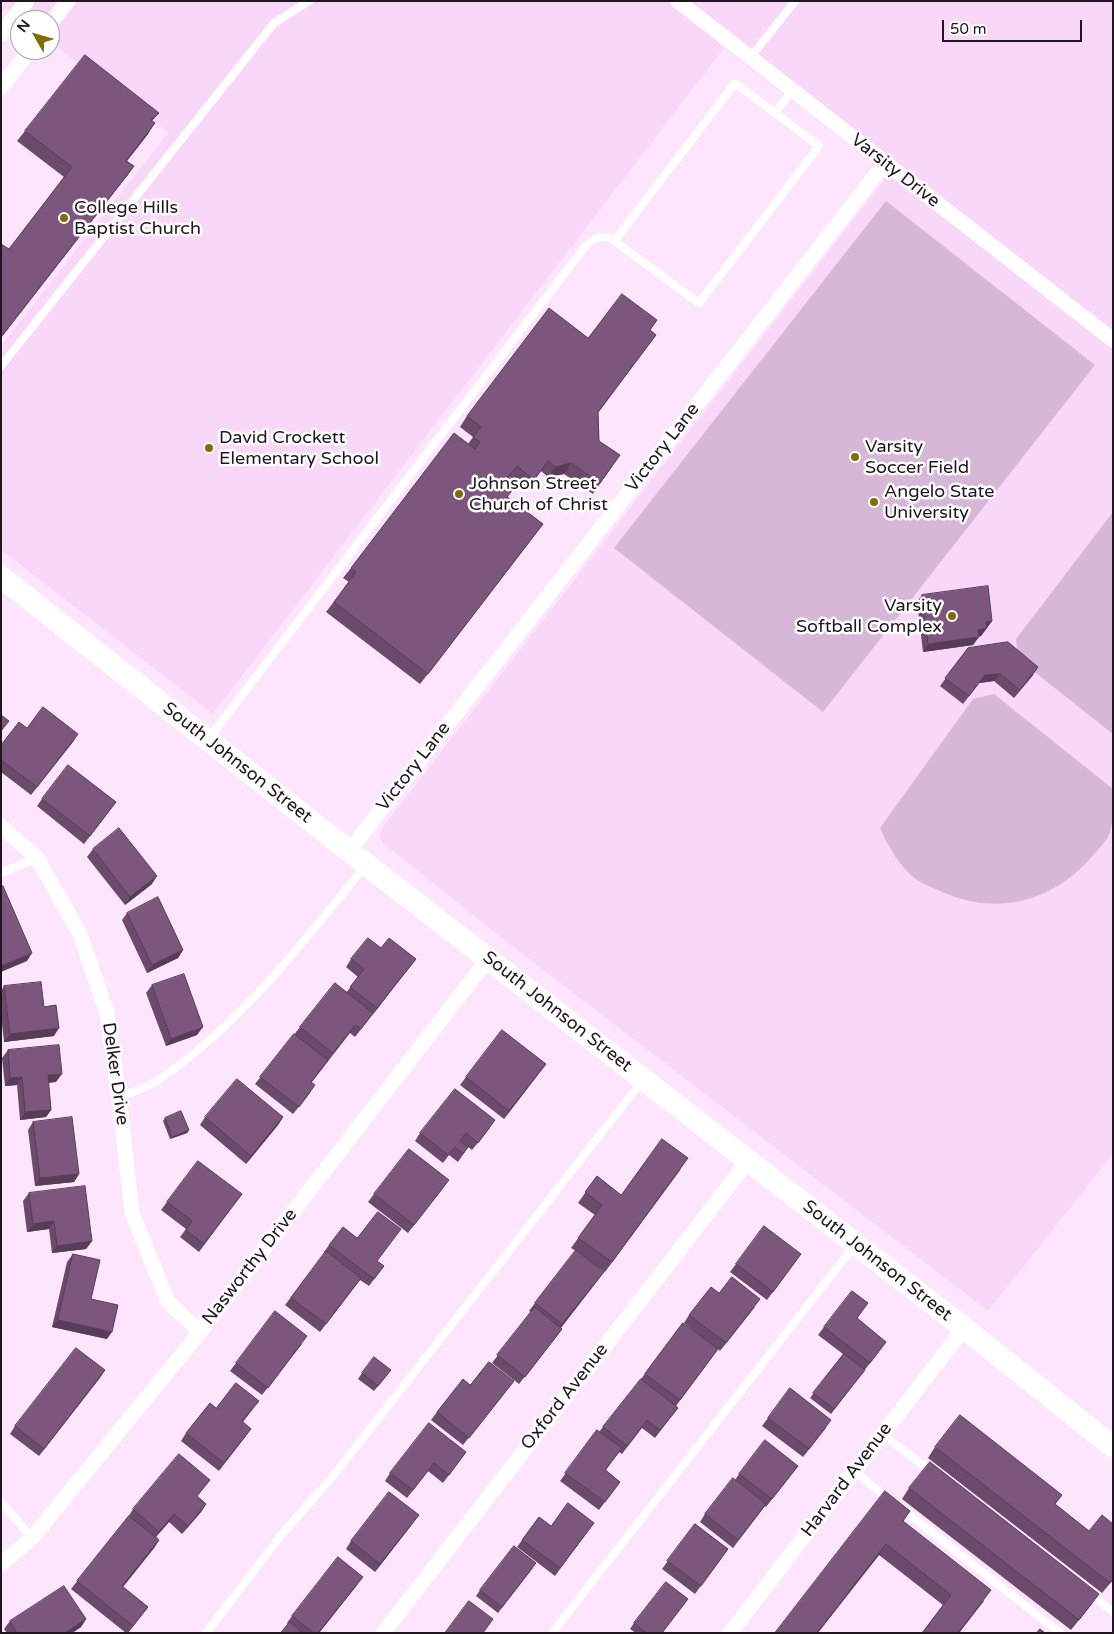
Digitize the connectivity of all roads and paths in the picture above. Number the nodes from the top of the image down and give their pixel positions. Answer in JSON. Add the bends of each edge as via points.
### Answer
{"nodes":[{"id":1,"x":27,"y":1,"type":"edge"},
{"id":2,"x":68,"y":1,"type":"edge"},
{"id":3,"x":309,"y":1,"type":"edge"},
{"id":4,"x":678,"y":1,"type":"edge"},
{"id":5,"x":795,"y":1,"type":"edge"},
{"id":6,"x":60,"y":11,"type":"edge"},
{"id":7,"x":1,"y":34,"type":"edge"},
{"id":8,"x":750,"y":58,"type":"junction"},
{"id":9,"x":22,"y":60,"type":"edge"},
{"id":10,"x":1,"y":87,"type":"edge"},
{"id":11,"x":792,"y":90,"type":"junction"},
{"id":12,"x":775,"y":113,"type":"junction"},
{"id":13,"x":885,"y":163,"type":"junction"},
{"id":14,"x":615,"y":240,"type":"junction"},
{"id":15,"x":1113,"y":340,"type":"edge"},
{"id":16,"x":1,"y":366,"type":"edge"},
{"id":17,"x":1,"y":577,"type":"edge"},
{"id":18,"x":208,"y":740,"type":"junction"},
{"id":19,"x":1,"y":826,"type":"edge"},
{"id":20,"x":348,"y":851,"type":"junction"},
{"id":21,"x":37,"y":858,"type":"junction"},
{"id":22,"x":366,"y":864,"type":"junction"},
{"id":23,"x":1,"y":873,"type":"edge"},
{"id":24,"x":488,"y":959,"type":"junction"},
{"id":25,"x":643,"y":1079,"type":"junction"},
{"id":26,"x":120,"y":1097,"type":"junction"},
{"id":27,"x":748,"y":1161,"type":"junction"},
{"id":28,"x":855,"y":1244,"type":"junction"},
{"id":29,"x":964,"y":1328,"type":"junction"},
{"id":30,"x":200,"y":1332,"type":"junction"},
{"id":31,"x":882,"y":1434,"type":"junction"},
{"id":32,"x":1113,"y":1447,"type":"edge"},
{"id":33,"x":854,"y":1471,"type":"junction"},
{"id":34,"x":942,"y":1480,"type":"edge"},
{"id":35,"x":1,"y":1502,"type":"edge"},
{"id":36,"x":32,"y":1538,"type":"junction"},
{"id":37,"x":1,"y":1564,"type":"edge"},
{"id":38,"x":1082,"y":1587,"type":"edge"},
{"id":39,"x":1113,"y":1612,"type":"edge"},
{"id":40,"x":206,"y":1633,"type":"edge"},
{"id":41,"x":383,"y":1633,"type":"edge"},
{"id":42,"x":552,"y":1633,"type":"edge"},
{"id":43,"x":730,"y":1633,"type":"edge"},
{"id":44,"x":1060,"y":1633,"type":"edge"}],
"edges":[{"from":1,"to":7,"type":"street"},
{"from":2,"to":6,"type":"street"},
{"from":3,"to":16,"type":"lane","via":[[274,23]]},
{"from":4,"to":8,"type":"street","name":"Varsity Drive"},
{"from":5,"to":8,"type":"lane"},
{"from":8,"to":11,"type":"street","name":"Varsity Drive"},
{"from":9,"to":10,"type":"street"},
{"from":11,"to":12,"type":"lane"},
{"from":11,"to":13,"type":"street","name":"Varsity Drive"},
{"from":12,"to":14,"type":"lane","via":[[735,83]]},
{"from":12,"to":14,"type":"lane","via":[[819,146],[699,303]]},
{"from":13,"to":15,"type":"street","name":"Varsity Drive"},
{"from":13,"to":20,"type":"street","name":"Victory Lane"},
{"from":14,"to":18,"type":"lane","via":[[598,237],[583,248]]},
{"from":17,"to":18,"type":"main road","name":"South Johnson Street"},
{"from":18,"to":20,"type":"main road","name":"South Johnson Street"},
{"from":19,"to":21,"type":"street","name":"Delker Drive"},
{"from":20,"to":22,"type":"main road","name":"South Johnson Street"},
{"from":21,"to":23,"type":"lane"},
{"from":21,"to":26,"type":"street","name":"Delker Drive","via":[[80,934],[107,1013]]},
{"from":22,"to":24,"type":"main road","name":"South Johnson Street"},
{"from":22,"to":26,"type":"lane","via":[[280,970],[208,1041],[157,1081]]},
{"from":24,"to":25,"type":"main road","name":"South Johnson Street"},
{"from":24,"to":30,"type":"street","name":"Nasworthy Drive"},
{"from":25,"to":27,"type":"main road","name":"South Johnson Street"},
{"from":25,"to":40,"type":"lane"},
{"from":26,"to":30,"type":"street","name":"Delker Drive","via":[[132,1213],[168,1302]]},
{"from":27,"to":28,"type":"main road","name":"South Johnson Street"},
{"from":27,"to":41,"type":"street","name":"Oxford Avenue"},
{"from":28,"to":29,"type":"main road","name":"South Johnson Street"},
{"from":28,"to":42,"type":"lane"},
{"from":29,"to":31,"type":"street","name":"Harvard Avenue"},
{"from":29,"to":32,"type":"main road","name":"South Johnson Street"},
{"from":30,"to":36,"type":"street","name":"Nasworthy Drive"},
{"from":31,"to":33,"type":"street","name":"Harvard Avenue"},
{"from":31,"to":34,"type":"lane"},
{"from":33,"to":43,"type":"street","name":"Harvard Avenue"},
{"from":33,"to":44,"type":"lane"},
{"from":35,"to":36,"type":"lane"},
{"from":36,"to":37,"type":"street","name":"Nasworthy Drive"},
{"from":38,"to":39,"type":"lane"}]}
